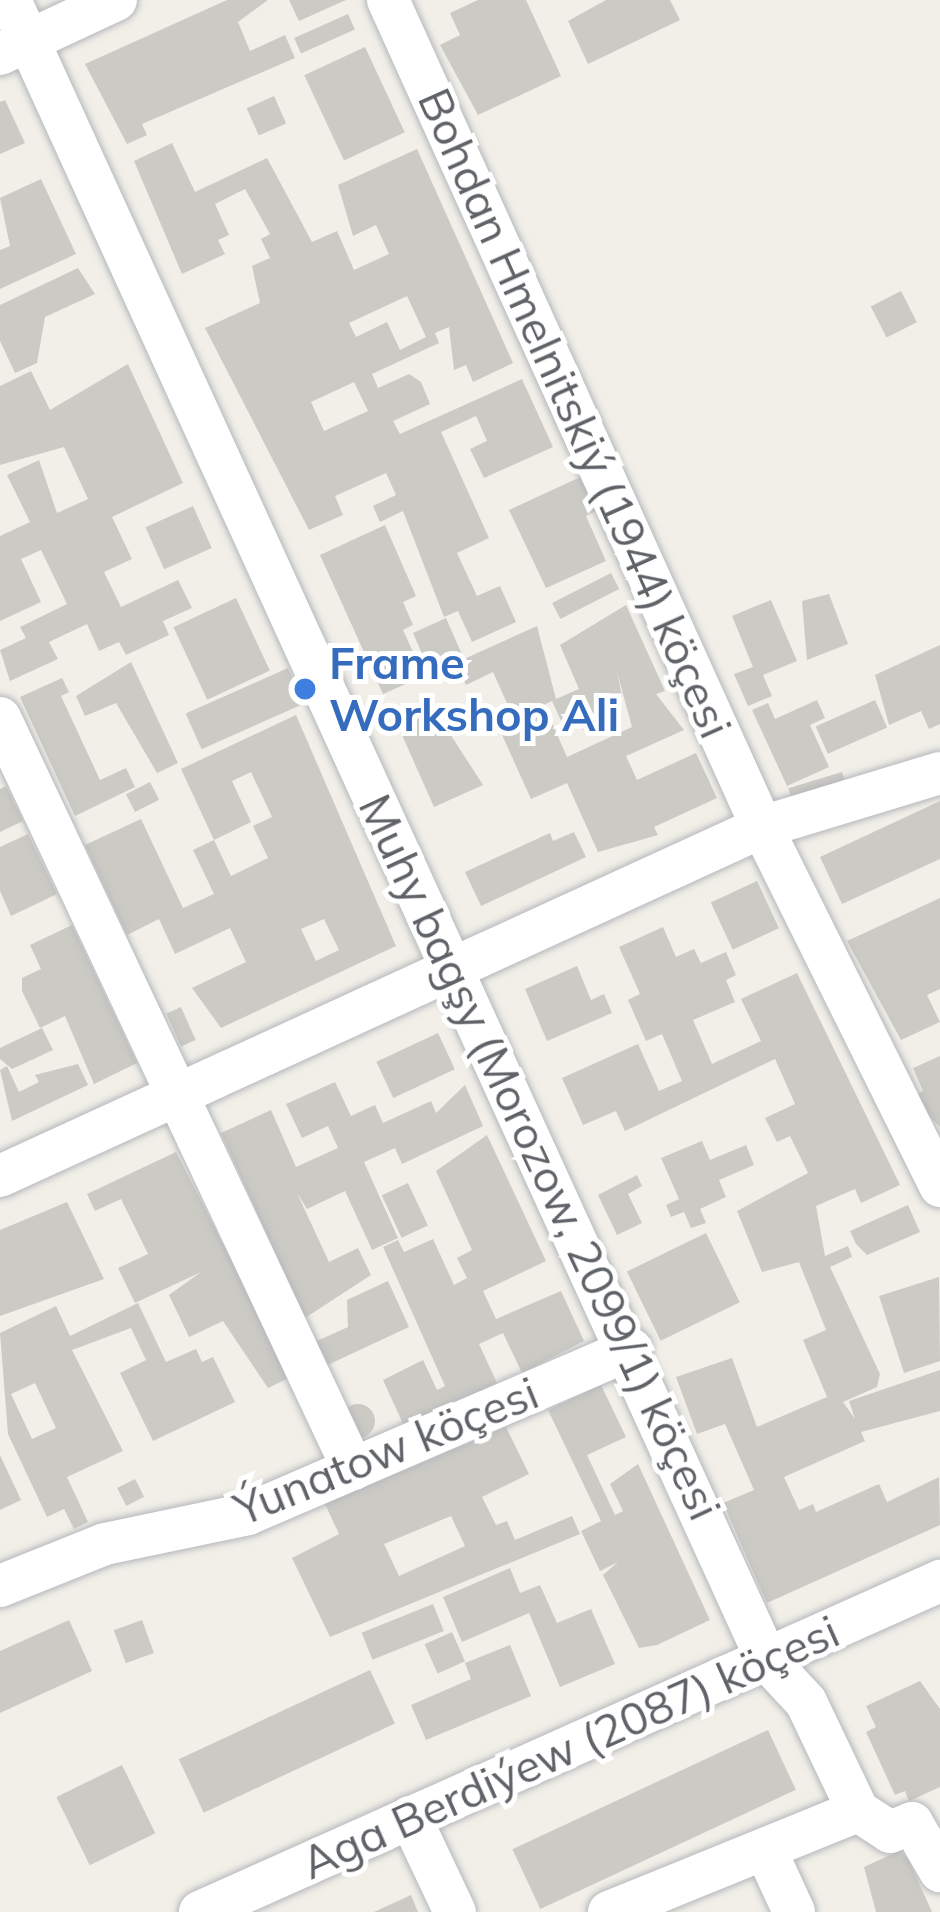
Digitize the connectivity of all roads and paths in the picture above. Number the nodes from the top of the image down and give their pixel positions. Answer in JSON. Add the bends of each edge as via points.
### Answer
{"nodes":[{"id":1,"x":10,"y":0,"type":"edge"},
{"id":2,"x":116,"y":0,"type":"edge"},
{"id":3,"x":388,"y":0,"type":"edge"},
{"id":4,"x":15,"y":47,"type":"edge"},
{"id":5,"x":6,"y":744,"type":"edge"},
{"id":6,"x":940,"y":772,"type":"edge"},
{"id":7,"x":762,"y":826,"type":"junction"},
{"id":8,"x":455,"y":968,"type":"junction"},
{"id":9,"x":180,"y":1091,"type":"junction"},
{"id":10,"x":0,"y":1176,"type":"edge"},
{"id":11,"x":940,"y":1186,"type":"edge"},
{"id":12,"x":631,"y":1349,"type":"junction"},
{"id":13,"x":353,"y":1469,"type":"junction"},
{"id":14,"x":940,"y":1581,"type":"edge"},
{"id":15,"x":0,"y":1586,"type":"edge"},
{"id":16,"x":766,"y":1660,"type":"junction"},
{"id":17,"x":858,"y":1811,"type":"junction"},
{"id":18,"x":410,"y":1817,"type":"junction"},
{"id":19,"x":766,"y":1851,"type":"junction"},
{"id":20,"x":940,"y":1871,"type":"edge"},
{"id":21,"x":200,"y":1912,"type":"edge"},
{"id":22,"x":455,"y":1912,"type":"edge"},
{"id":23,"x":609,"y":1912,"type":"edge"},
{"id":24,"x":794,"y":1912,"type":"edge"}],
"edges":[{"from":1,"to":4,"type":"street","name":"Muhy bagşy (Morozow, 2099/1) köçesi"},
{"from":2,"to":4,"type":"street"},
{"from":3,"to":7,"type":"street","name":"Bohdan Hmelnitskiý (1944) köçesi"},
{"from":4,"to":8,"type":"street","name":"Muhy bagşy (Morozow, 2099/1) köçesi"},
{"from":5,"to":9,"type":"street"},
{"from":6,"to":7,"type":"street"},
{"from":7,"to":8,"type":"street"},
{"from":7,"to":11,"type":"street","name":"Bohdan Hmelnitskiý (1944) köçesi"},
{"from":8,"to":9,"type":"street"},
{"from":8,"to":12,"type":"street","name":"Muhy bagşy (Morozow, 2099/1) köçesi"},
{"from":9,"to":10,"type":"street"},
{"from":9,"to":13,"type":"street"},
{"from":12,"to":13,"type":"street","name":"Ýunatow köçesi"},
{"from":12,"to":16,"type":"street","name":"Muhy bagşy (Morozow, 2099/1) köçesi"},
{"from":13,"to":15,"type":"street","name":"Ýunatow köçesi","via":[[248,1514],[105,1544]]},
{"from":14,"to":16,"type":"street","name":"Aga Berdiýew (2087) köçesi"},
{"from":16,"to":17,"type":"street","name":"Muhy bagşy (Morozow, 2099/1) köçesi","via":[[806,1702]]},
{"from":16,"to":18,"type":"street","name":"Aga Berdiýew (2087) köçesi"},
{"from":17,"to":19,"type":"street"},
{"from":17,"to":20,"type":"street","via":[[890,1832],[912,1823]]},
{"from":18,"to":21,"type":"street","name":"Aga Berdiýew (2087) köçesi"},
{"from":18,"to":22,"type":"street"},
{"from":19,"to":23,"type":"street"},
{"from":19,"to":24,"type":"street"}]}
